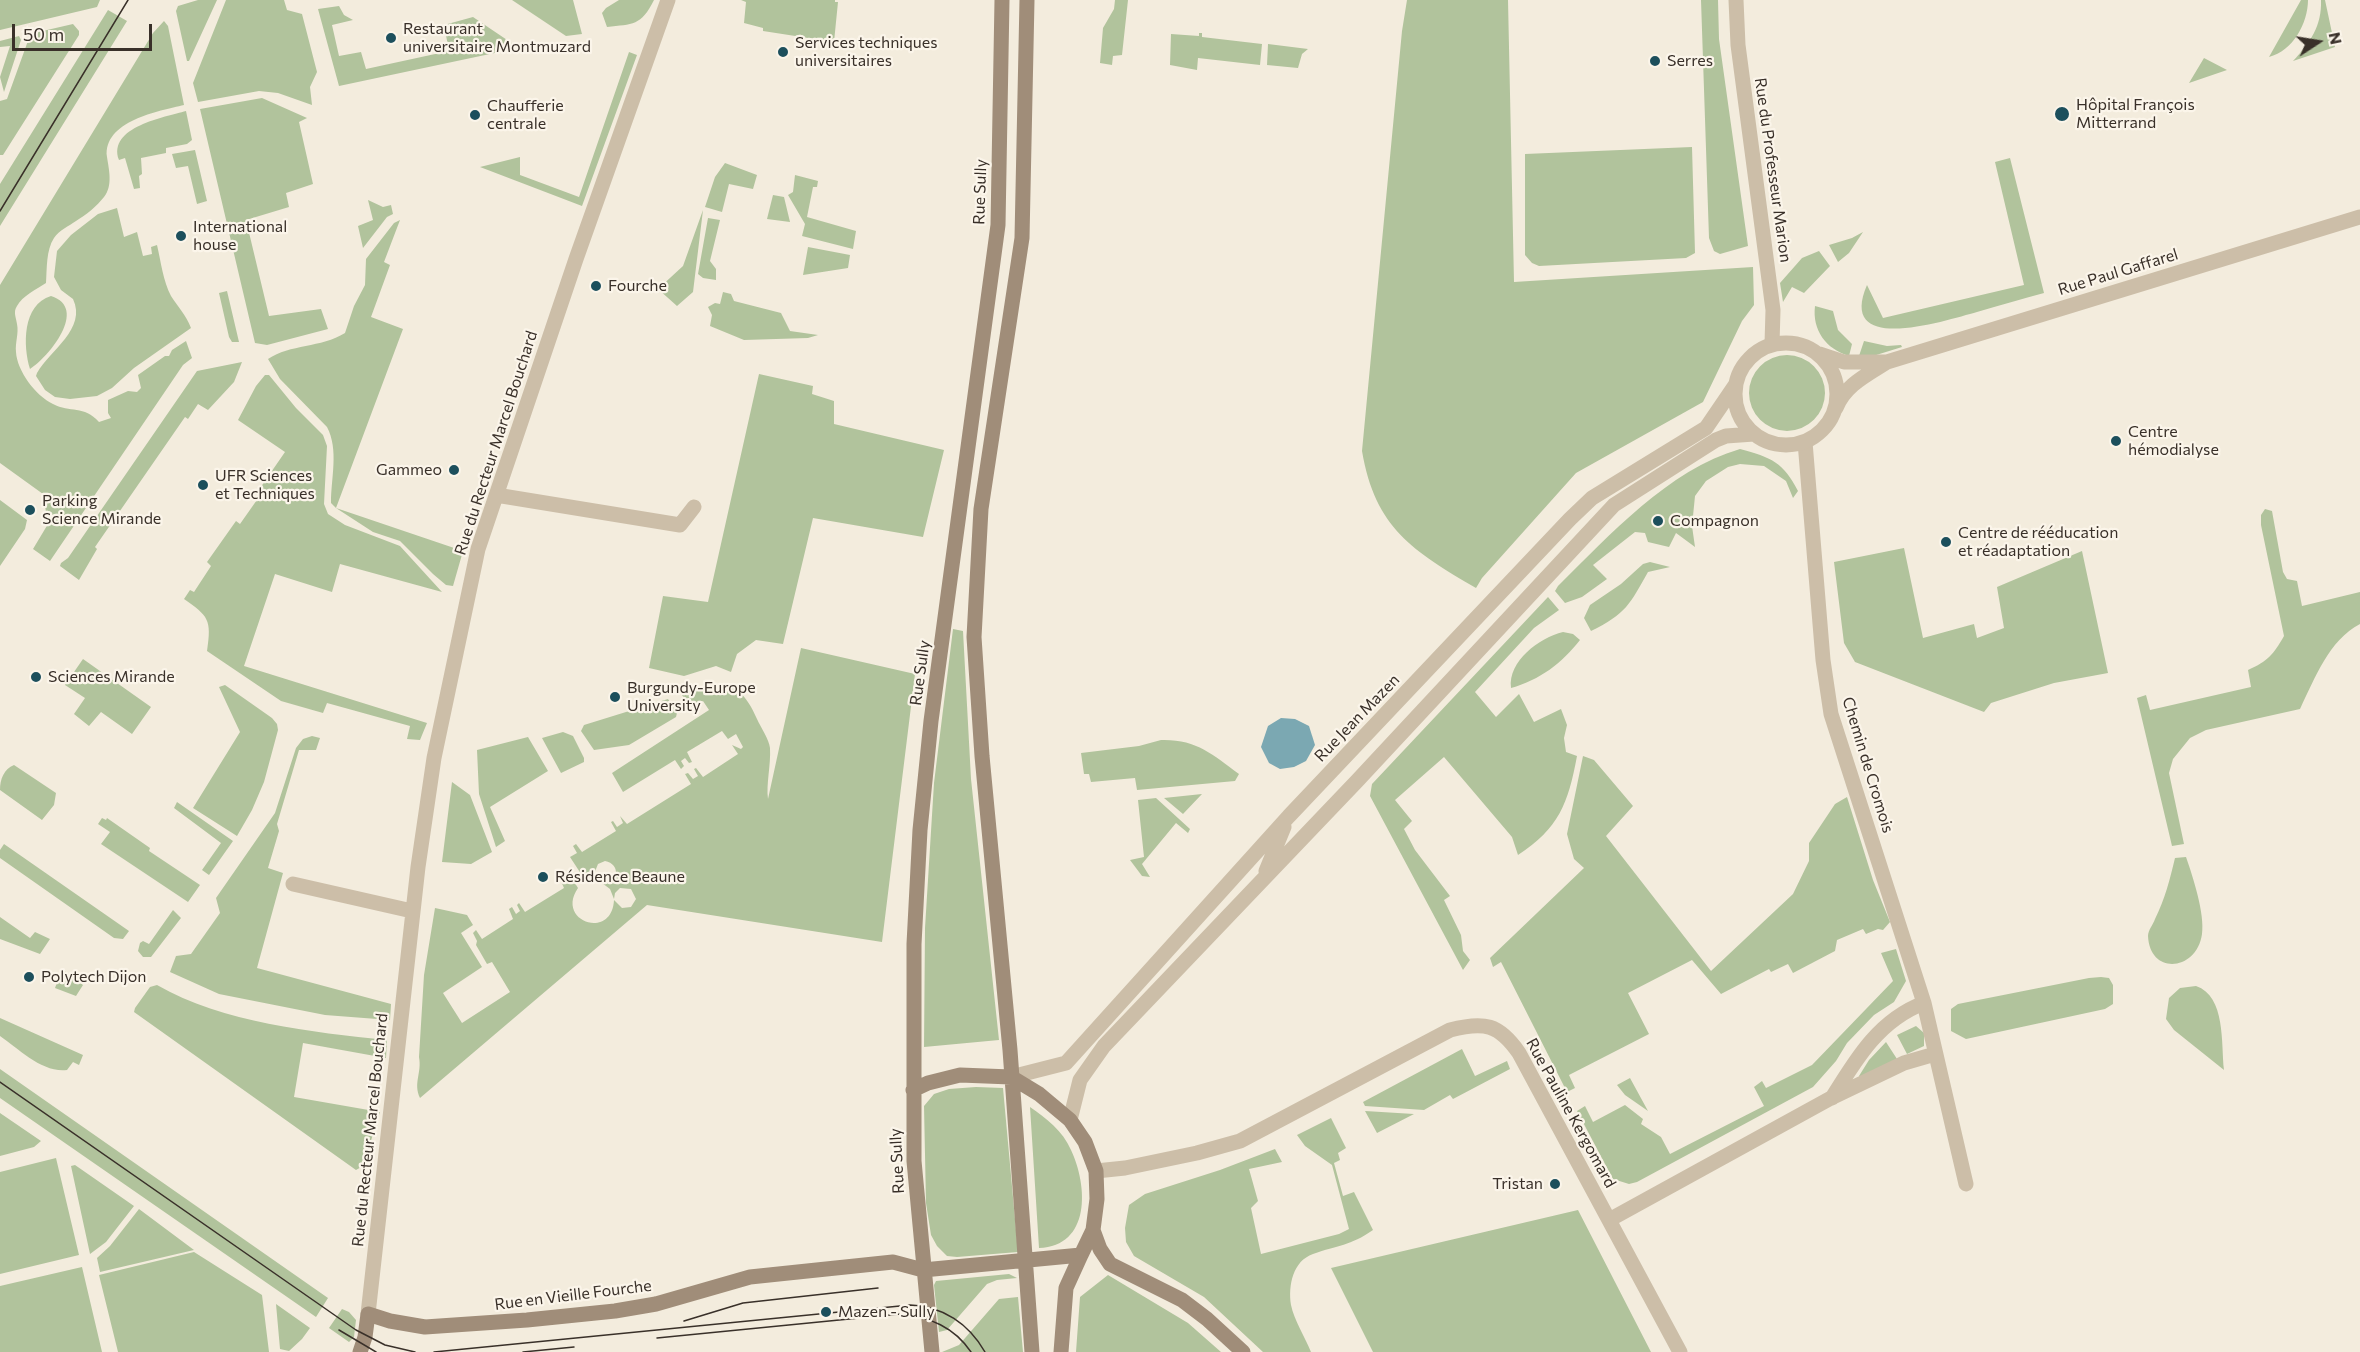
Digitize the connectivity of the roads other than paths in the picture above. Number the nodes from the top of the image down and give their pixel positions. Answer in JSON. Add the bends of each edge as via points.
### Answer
{"nodes":[{"id":1,"x":668,"y":0,"type":"edge"},
{"id":2,"x":1002,"y":0,"type":"edge"},
{"id":3,"x":1027,"y":0,"type":"edge"},
{"id":4,"x":1736,"y":0,"type":"edge"},
{"id":5,"x":2360,"y":217,"type":"edge"},
{"id":6,"x":1772,"y":344,"type":"junction"},
{"id":7,"x":1818,"y":353,"type":"junction"},
{"id":8,"x":1887,"y":362,"type":"junction"},
{"id":9,"x":1736,"y":384,"type":"junction"},
{"id":10,"x":1836,"y":408,"type":"junction"},
{"id":11,"x":1754,"y":434,"type":"junction"},
{"id":12,"x":1805,"y":442,"type":"junction"},
{"id":13,"x":496,"y":495,"type":"junction"},
{"id":14,"x":694,"y":507,"type":"dead end"},
{"id":15,"x":1289,"y":816,"type":"junction"},
{"id":16,"x":1263,"y":880,"type":"junction"},
{"id":17,"x":293,"y":884,"type":"dead end"},
{"id":18,"x":412,"y":911,"type":"junction"},
{"id":19,"x":1923,"y":1004,"type":"junction"},
{"id":20,"x":1935,"y":1054,"type":"junction"},
{"id":21,"x":1011,"y":1077,"type":"junction"},
{"id":22,"x":913,"y":1090,"type":"junction"},
{"id":23,"x":1831,"y":1098,"type":"junction"},
{"id":24,"x":1070,"y":1120,"type":"junction"},
{"id":25,"x":1096,"y":1171,"type":"junction"},
{"id":26,"x":1966,"y":1184,"type":"dead end"},
{"id":27,"x":1609,"y":1220,"type":"junction"},
{"id":28,"x":1093,"y":1230,"type":"junction"},
{"id":29,"x":1081,"y":1254,"type":"junction"},
{"id":30,"x":1025,"y":1261,"type":"junction"},
{"id":31,"x":923,"y":1270,"type":"junction"},
{"id":32,"x":368,"y":1314,"type":"junction"},
{"id":33,"x":360,"y":1352,"type":"edge"},
{"id":34,"x":932,"y":1352,"type":"edge"},
{"id":35,"x":1032,"y":1352,"type":"edge"},
{"id":36,"x":1061,"y":1352,"type":"edge"},
{"id":37,"x":1243,"y":1352,"type":"edge"},
{"id":38,"x":1680,"y":1352,"type":"edge"}],
"edges":[{"from":1,"to":13,"type":"street","name":"Rue du Recteur Marcel Bouchard"},
{"from":2,"to":22,"type":"main road","name":"Rue Sully","via":[[998,225],[931,721],[920,830]]},
{"from":3,"to":21,"type":"main road","via":[[1022,238],[981,509],[974,637]]},
{"from":4,"to":6,"type":"street","name":"Rue du Professeur Marion","via":[[1738,45],[1772,300]]},
{"from":5,"to":8,"type":"street","name":"Rue Paul Gaffarel"},
{"from":6,"to":7,"type":"street","via":[[1803,345]]},
{"from":6,"to":9,"type":"street","via":[[1748,359]]},
{"from":7,"to":8,"type":"street","via":[[1844,362]]},
{"from":7,"to":10,"type":"street","via":[[1835,378]]},
{"from":8,"to":10,"type":"street","via":[[1845,391]]},
{"from":9,"to":11,"type":"street","via":[[1738,411]]},
{"from":9,"to":15,"type":"street","name":"Rue Jean Mazen","via":[[1706,428],[1592,498]]},
{"from":10,"to":12,"type":"street","via":[[1819,434]]},
{"from":11,"to":12,"type":"street","via":[[1778,445]]},
{"from":11,"to":16,"type":"street","via":[[1716,440],[1614,505]]},
{"from":12,"to":19,"type":"street","name":"Chemin de Cromois","via":[[1831,714]]},
{"from":13,"to":14,"type":"street","via":[[680,525]]},
{"from":13,"to":18,"type":"street","name":"Rue du Recteur Marcel Bouchard","via":[[478,549],[434,758]]},
{"from":15,"to":16,"type":"street"},
{"from":15,"to":21,"type":"street","name":"Rue Jean Mazen","via":[[1066,1063]]},
{"from":16,"to":24,"type":"street","via":[[1104,1046],[1080,1080]]},
{"from":17,"to":18,"type":"street"},
{"from":18,"to":32,"type":"street","name":"Rue du Recteur Marcel Bouchard"},
{"from":19,"to":20,"type":"street","name":"Chemin de Cromois"},
{"from":19,"to":23,"type":"street","via":[[1897,1016],[1876,1034]]},
{"from":20,"to":23,"type":"street","via":[[1904,1063]]},
{"from":20,"to":26,"type":"street","name":"Chemin de Cromois"},
{"from":21,"to":22,"type":"main road","via":[[960,1075]]},
{"from":21,"to":24,"type":"main road"},
{"from":21,"to":30,"type":"main road"},
{"from":22,"to":31,"type":"main road","name":"Rue Sully"},
{"from":23,"to":27,"type":"street"},
{"from":24,"to":25,"type":"main road","via":[[1085,1142]]},
{"from":25,"to":27,"type":"street","name":"Rue Pauline Kergomard","via":[[1135,1166],[1240,1141],[1450,1030],[1485,1025],[1498,1029],[1520,1053]]},
{"from":25,"to":28,"type":"main road"},
{"from":27,"to":38,"type":"street","name":"Rue Pauline Kergomard"},
{"from":28,"to":29,"type":"main road"},
{"from":28,"to":37,"type":"main road","via":[[1110,1263],[1182,1300]]},
{"from":29,"to":30,"type":"main road","name":"Rue en Vieille Fourche"},
{"from":29,"to":36,"type":"main road","via":[[1066,1288]]},
{"from":30,"to":31,"type":"main road","name":"Rue en Vieille Fourche"},
{"from":30,"to":35,"type":"main road"},
{"from":31,"to":32,"type":"main road","name":"Rue en Vieille Fourche","via":[[893,1262],[750,1277],[656,1304],[527,1320],[425,1326]]},
{"from":31,"to":34,"type":"main road","name":"Rue Sully"},
{"from":32,"to":33,"type":"main road","name":"Rue du Recteur Marcel Bouchard"}]}
